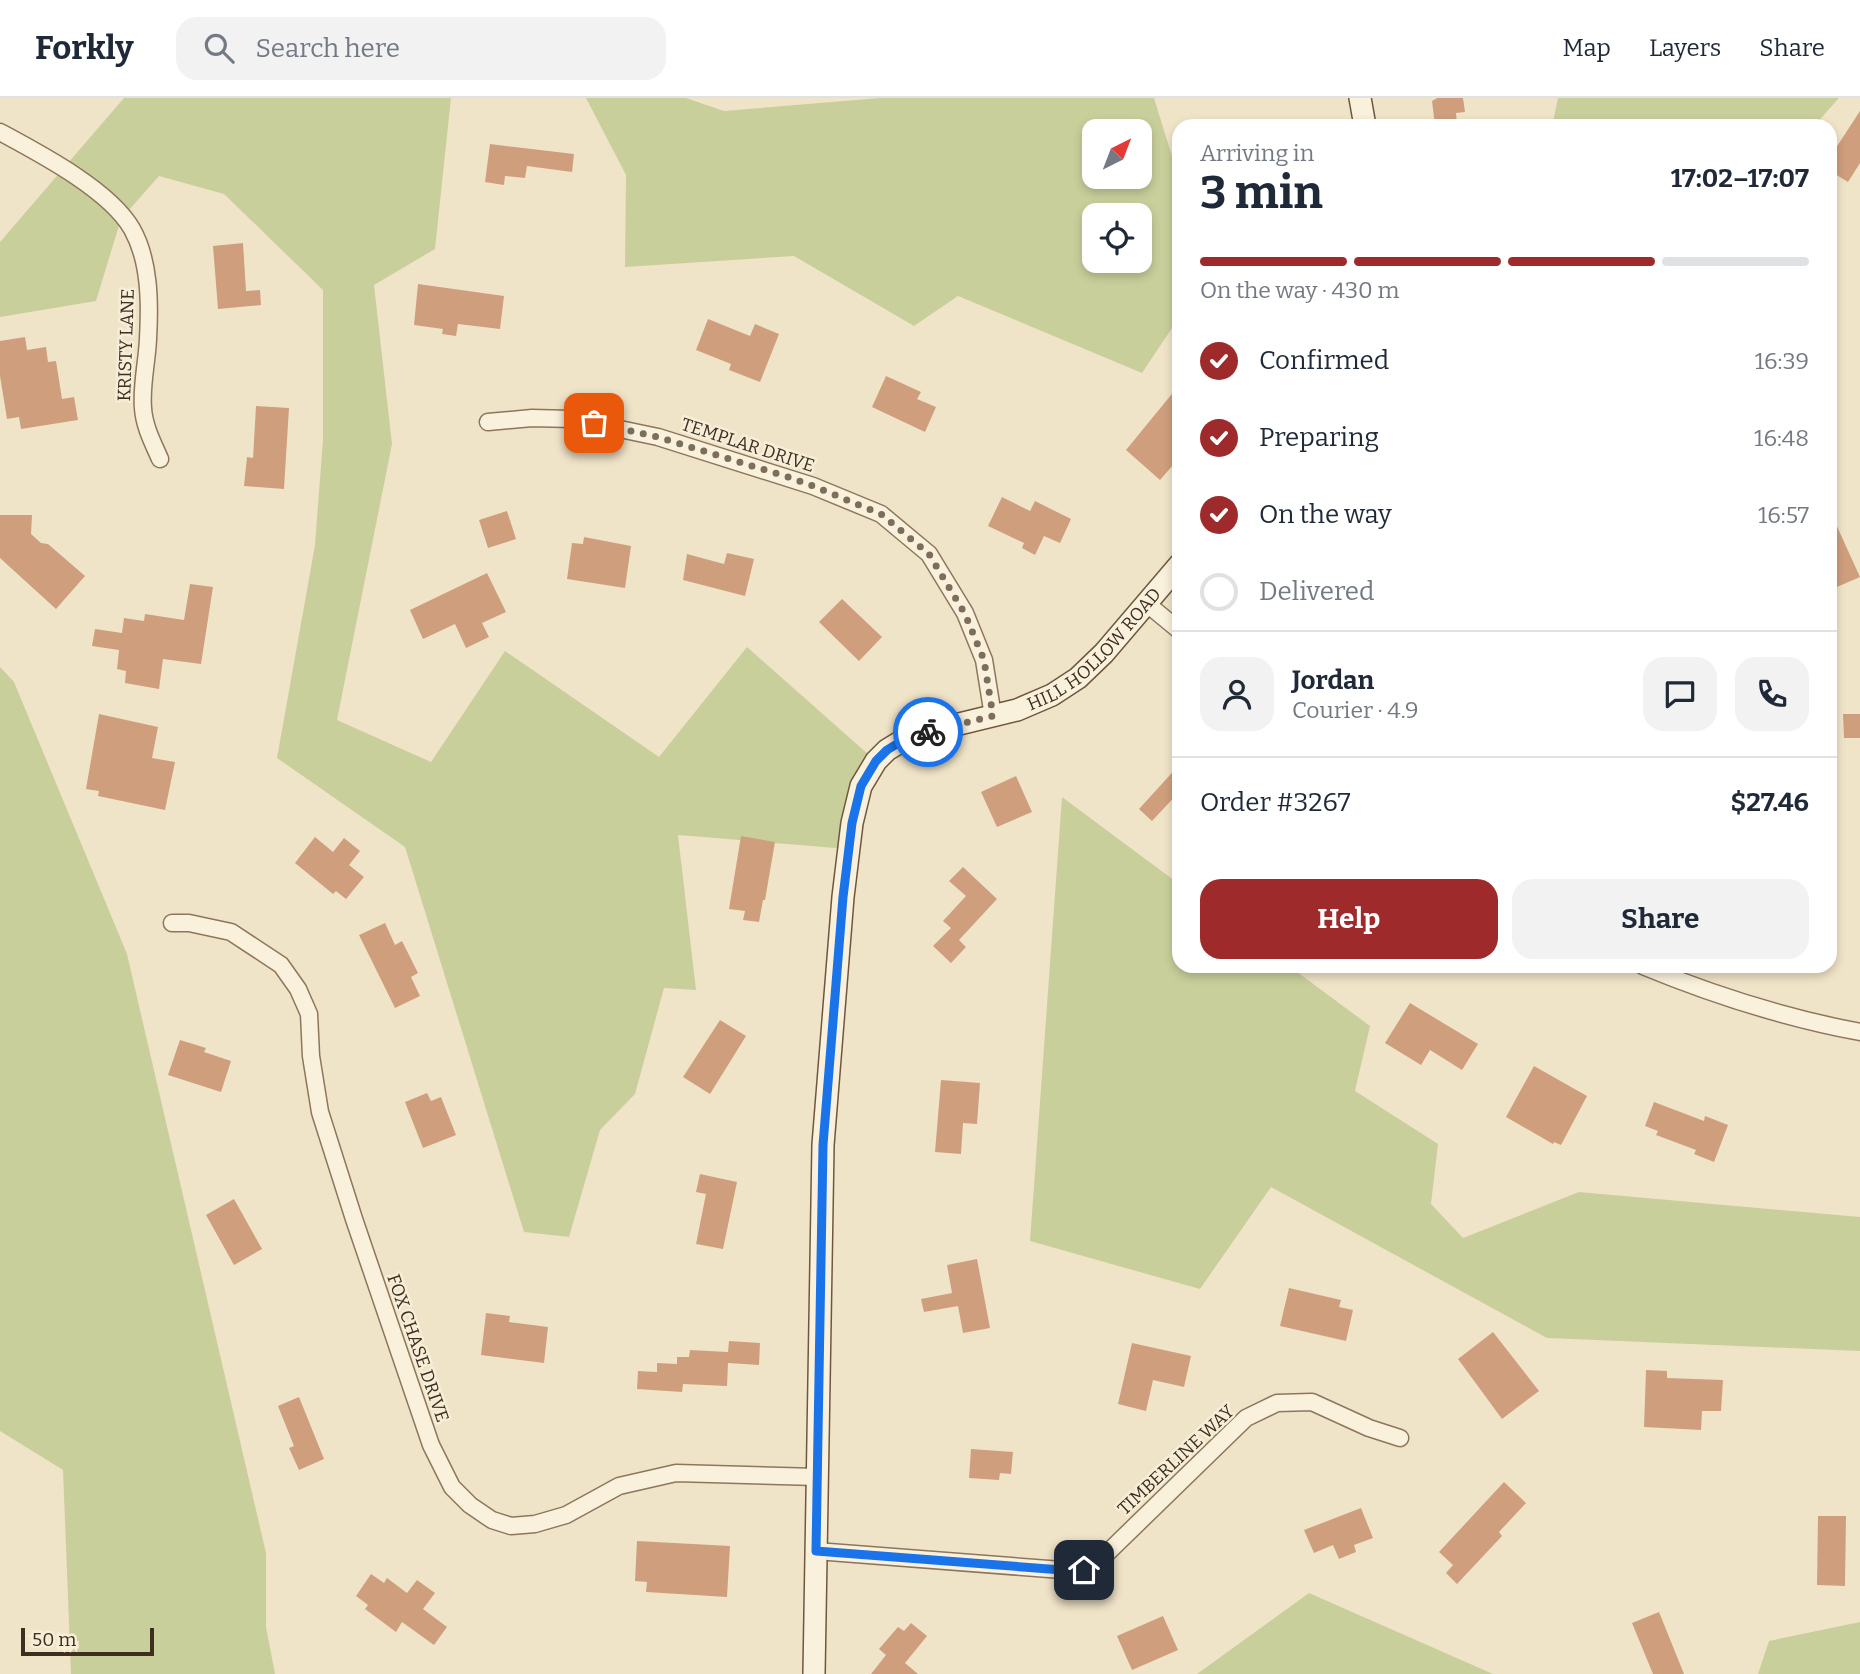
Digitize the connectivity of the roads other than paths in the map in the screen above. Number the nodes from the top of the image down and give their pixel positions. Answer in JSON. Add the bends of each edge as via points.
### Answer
{"nodes":[{"id":1,"x":1360,"y":98,"type":"edge"},
{"id":2,"x":1364,"y":119,"type":"edge"},
{"id":3,"x":0,"y":132,"type":"edge"},
{"id":4,"x":488,"y":422,"type":"dead end"},
{"id":5,"x":160,"y":459,"type":"dead end"},
{"id":6,"x":1172,"y":573,"type":"edge"},
{"id":7,"x":1146,"y":603,"type":"junction"},
{"id":8,"x":1172,"y":624,"type":"edge"},
{"id":9,"x":993,"y":716,"type":"junction"},
{"id":10,"x":172,"y":923,"type":"dead end"},
{"id":11,"x":1660,"y":973,"type":"edge"},
{"id":12,"x":1860,"y":1032,"type":"edge"},
{"id":13,"x":1400,"y":1438,"type":"dead end"},
{"id":14,"x":817,"y":1477,"type":"junction"},
{"id":15,"x":816,"y":1551,"type":"junction"},
{"id":16,"x":814,"y":1674,"type":"edge"}],
"edges":[{"from":1,"to":2,"type":"street"},
{"from":3,"to":5,"type":"street","name":"KRISTY LANE","via":[[56,162],[118,210],[132,230],[143,256],[149,297],[143,409]]},
{"from":4,"to":9,"type":"street","name":"TEMPLAR DRIVE","via":[[572,419],[658,437],[813,486],[881,514],[929,554],[965,614],[984,660]]},
{"from":6,"to":7,"type":"street","name":"HILL HOLLOW ROAD"},
{"from":7,"to":8,"type":"street"},
{"from":7,"to":9,"type":"street","name":"HILL HOLLOW ROAD","via":[[1078,678],[1052,695]]},
{"from":9,"to":14,"type":"street","name":"HILL HOLLOW ROAD","via":[[910,736],[887,750],[861,786],[852,823],[823,1145]]},
{"from":10,"to":14,"type":"street","name":"FOX CHASE DRIVE","via":[[231,932],[281,965],[298,989],[309,1014],[320,1112],[354,1219],[431,1445],[453,1487],[470,1505],[511,1526],[536,1524],[566,1516],[619,1486],[676,1473]]},
{"from":11,"to":12,"type":"street","via":[[1819,1024]]},
{"from":13,"to":15,"type":"street","name":"TIMBERLINE WAY","via":[[1312,1402],[1277,1404],[1246,1418],[1100,1560],[1084,1570]]},
{"from":14,"to":15,"type":"street","name":"HILL HOLLOW ROAD"},
{"from":15,"to":16,"type":"street","name":"HILL HOLLOW ROAD"}]}
